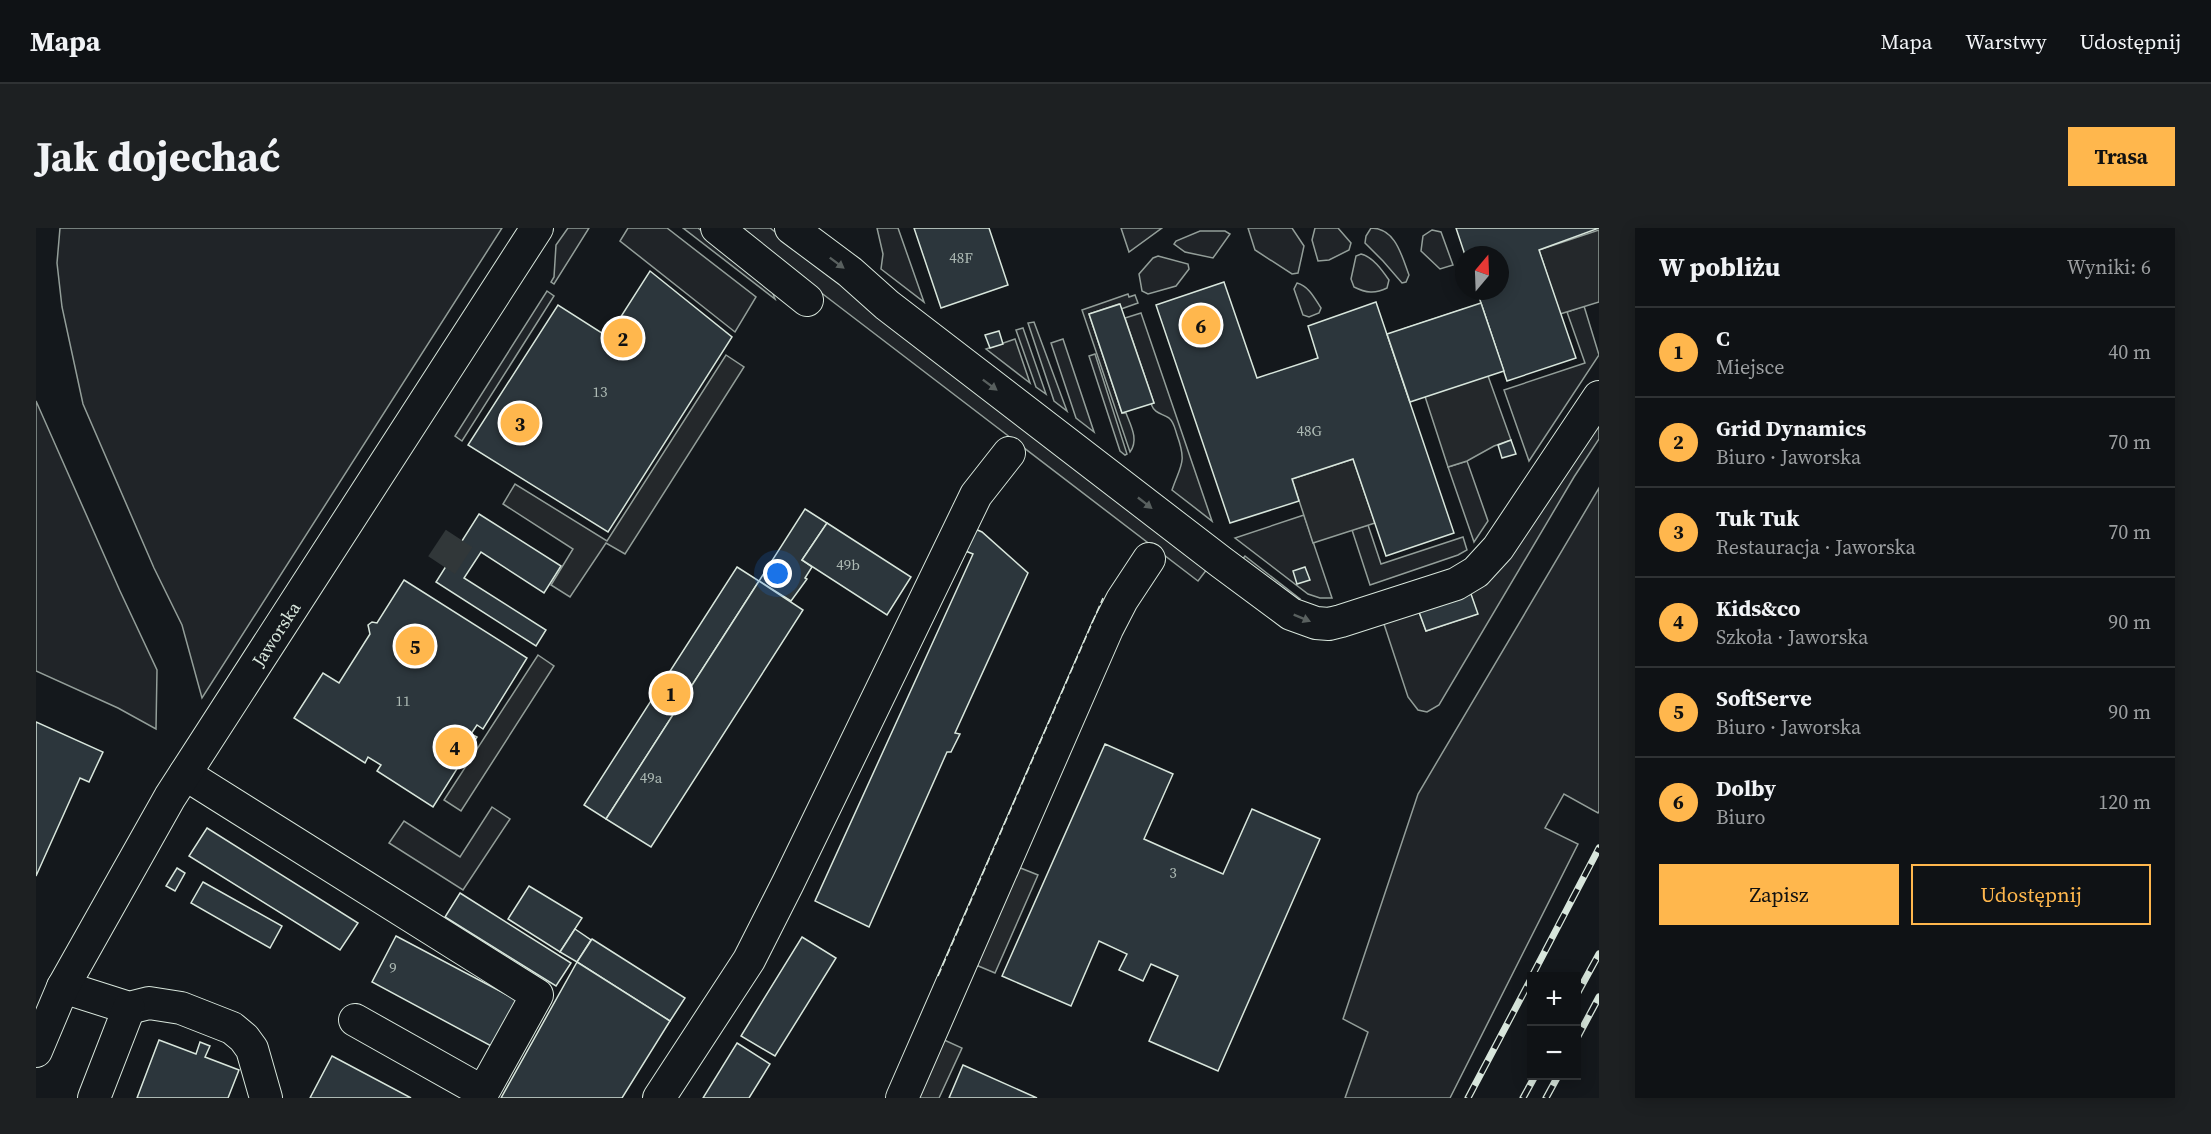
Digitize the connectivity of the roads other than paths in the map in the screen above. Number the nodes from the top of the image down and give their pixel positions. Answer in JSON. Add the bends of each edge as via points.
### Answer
{"nodes":[{"id":1,"x":537,"y":228,"type":"edge"},
{"id":2,"x":717,"y":228,"type":"edge"},
{"id":3,"x":791,"y":228,"type":"edge"},
{"id":4,"x":807,"y":300,"type":"dead end"},
{"id":5,"x":1599,"y":397,"type":"edge"},
{"id":6,"x":1009,"y":453,"type":"dead end"},
{"id":7,"x":1149,"y":559,"type":"dead end"},
{"id":8,"x":185,"y":774,"type":"junction"},
{"id":9,"x":63,"y":987,"type":"junction"},
{"id":10,"x":129,"y":1008,"type":"junction"},
{"id":11,"x":355,"y":1020,"type":"dead end"},
{"id":12,"x":36,"y":1051,"type":"edge"},
{"id":13,"x":94,"y":1098,"type":"edge"},
{"id":14,"x":266,"y":1098,"type":"edge"},
{"id":15,"x":659,"y":1098,"type":"edge"},
{"id":16,"x":902,"y":1098,"type":"edge"}],
"edges":[{"from":1,"to":8,"type":"street","name":"Jaworska"},
{"from":2,"to":4,"type":"street"},
{"from":3,"to":5,"type":"street","one_way":true,"via":[[1221,562],[1291,614],[1316,623],[1341,621],[1456,584],[1476,572],[1498,548]]},
{"from":6,"to":15,"type":"street","via":[[976,495],[749,960]]},
{"from":7,"to":16,"type":"street","via":[[1107,629]]},
{"from":8,"to":9,"type":"street","name":"Jaworska"},
{"from":8,"to":11,"type":"street","via":[[537,995],[483,1092]]},
{"from":9,"to":10,"type":"street"},
{"from":9,"to":12,"type":"street","name":"Jaworska"},
{"from":10,"to":13,"type":"street"},
{"from":10,"to":14,"type":"street","via":[[161,1004],[232,1028],[252,1049]]}]}
